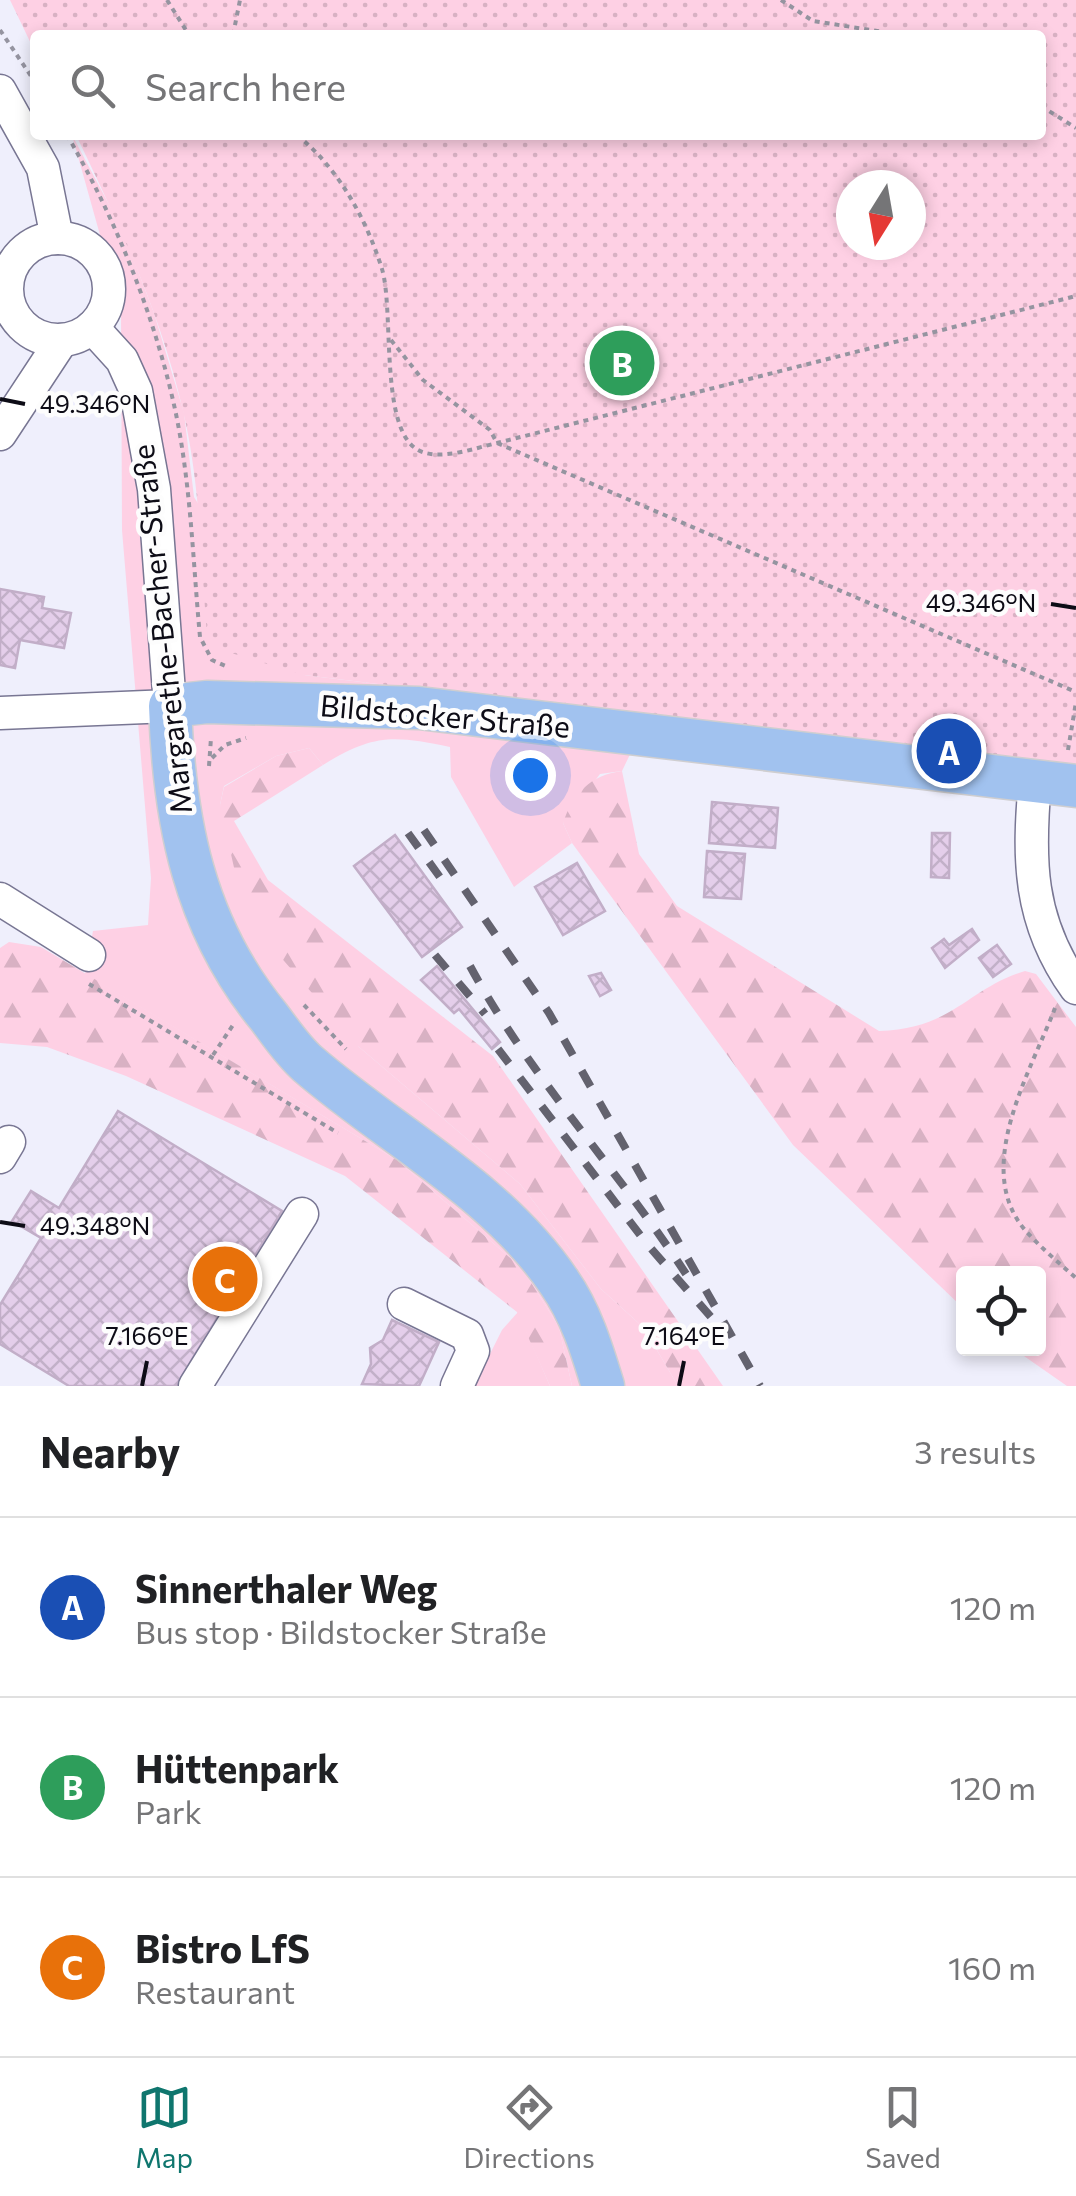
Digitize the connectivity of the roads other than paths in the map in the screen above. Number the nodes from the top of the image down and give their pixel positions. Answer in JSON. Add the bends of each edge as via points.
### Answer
{"nodes":[{"id":1,"x":0,"y":92,"type":"edge"},
{"id":2,"x":57,"y":238,"type":"junction"},
{"id":3,"x":8,"y":260,"type":"edge"},
{"id":4,"x":9,"y":306,"type":"edge"},
{"id":5,"x":77,"y":333,"type":"junction"},
{"id":6,"x":22,"y":401,"type":"junction"},
{"id":7,"x":0,"y":434,"type":"edge"},
{"id":8,"x":170,"y":706,"type":"junction"},
{"id":9,"x":0,"y":713,"type":"edge"},
{"id":10,"x":1058,"y":784,"type":"edge"},
{"id":11,"x":0,"y":899,"type":"edge"},
{"id":12,"x":89,"y":955,"type":"road end"},
{"id":13,"x":1072,"y":982,"type":"edge"},
{"id":14,"x":302,"y":1214,"type":"dead end"},
{"id":15,"x":404,"y":1304,"type":"dead end"},
{"id":16,"x":196,"y":1386,"type":"edge"},
{"id":17,"x":457,"y":1386,"type":"edge"},
{"id":18,"x":604,"y":1386,"type":"edge"}],
"edges":[{"from":1,"to":2,"type":"street","via":[[43,168]]},
{"from":2,"to":3,"type":"street"},
{"from":2,"to":5,"type":"street","via":[[88,248],[105,269],[108,295]]},
{"from":3,"to":4,"type":"street"},
{"from":4,"to":5,"type":"street","via":[[39,336]]},
{"from":4,"to":6,"type":"street"},
{"from":5,"to":6,"type":"street"},
{"from":5,"to":8,"type":"street","name":"Margarethe-Bacher-Straße","via":[[122,360],[136,391],[154,489]]},
{"from":6,"to":7,"type":"street"},
{"from":8,"to":9,"type":"street"},
{"from":8,"to":10,"type":"main road","name":"Bildstocker Straße","via":[[418,708]]},
{"from":8,"to":18,"type":"main road","name":"Margarethe-Bacher-Straße","via":[[176,798],[190,872],[215,940],[304,1061],[527,1242],[560,1282]]},
{"from":10,"to":13,"type":"street","via":[[1028,842],[1048,938]]},
{"from":11,"to":12,"type":"street"},
{"from":14,"to":16,"type":"street"},
{"from":15,"to":17,"type":"street","via":[[473,1344]]}]}
